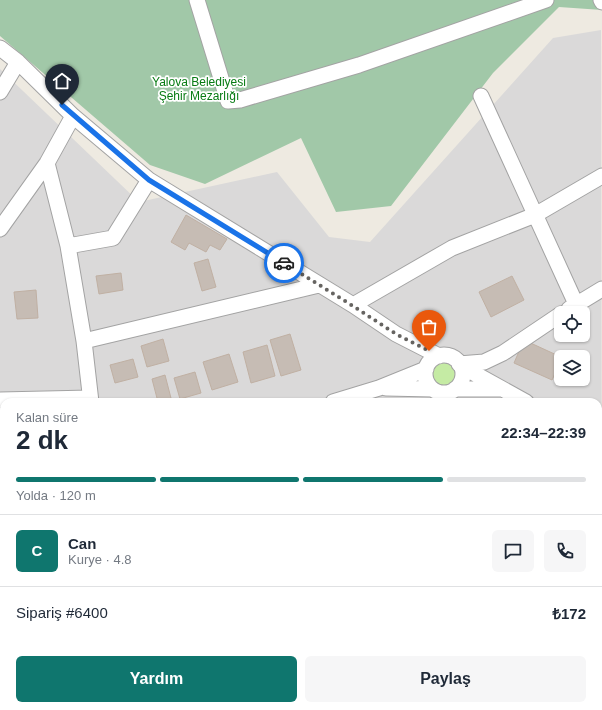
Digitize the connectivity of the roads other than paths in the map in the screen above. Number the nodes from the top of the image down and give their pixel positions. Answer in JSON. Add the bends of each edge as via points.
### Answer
{"nodes":[{"id":1,"x":196,"y":0,"type":"edge"},
{"id":2,"x":546,"y":0,"type":"edge"},
{"id":3,"x":0,"y":48,"type":"edge"},
{"id":4,"x":18,"y":62,"type":"junction"},
{"id":5,"x":0,"y":92,"type":"edge"},
{"id":6,"x":481,"y":96,"type":"dead end"},
{"id":7,"x":74,"y":116,"type":"junction"},
{"id":8,"x":47,"y":163,"type":"junction"},
{"id":9,"x":602,"y":176,"type":"edge"},
{"id":10,"x":149,"y":180,"type":"junction"},
{"id":11,"x":536,"y":215,"type":"junction"},
{"id":12,"x":0,"y":229,"type":"edge"},
{"id":13,"x":68,"y":246,"type":"junction"},
{"id":14,"x":319,"y":285,"type":"junction"},
{"id":15,"x":602,"y":290,"type":"edge"},
{"id":16,"x":576,"y":304,"type":"junction"},
{"id":17,"x":353,"y":306,"type":"junction"},
{"id":18,"x":573,"y":306,"type":"edge"},
{"id":19,"x":554,"y":319,"type":"edge"},
{"id":20,"x":396,"y":334,"type":"junction"},
{"id":21,"x":84,"y":341,"type":"junction"},
{"id":22,"x":439,"y":356,"type":"junction"},
{"id":23,"x":460,"y":365,"type":"junction"},
{"id":24,"x":427,"y":368,"type":"junction"},
{"id":25,"x":379,"y":388,"type":"junction"},
{"id":26,"x":432,"y":389,"type":"junction"},
{"id":27,"x":455,"y":389,"type":"junction"},
{"id":28,"x":504,"y":389,"type":"junction"},
{"id":29,"x":90,"y":398,"type":"edge"},
{"id":30,"x":346,"y":398,"type":"edge"},
{"id":31,"x":498,"y":398,"type":"edge"},
{"id":32,"x":519,"y":398,"type":"edge"}],
"edges":[{"from":1,"to":2,"type":"street","via":[[228,101],[240,100],[359,66]]},
{"from":3,"to":4,"type":"street"},
{"from":4,"to":5,"type":"street"},
{"from":4,"to":7,"type":"street"},
{"from":6,"to":11,"type":"street"},
{"from":7,"to":8,"type":"street"},
{"from":7,"to":10,"type":"street"},
{"from":8,"to":12,"type":"street"},
{"from":8,"to":13,"type":"street"},
{"from":9,"to":11,"type":"street"},
{"from":10,"to":13,"type":"street","via":[[113,238]]},
{"from":10,"to":14,"type":"street"},
{"from":11,"to":16,"type":"street"},
{"from":11,"to":17,"type":"street","via":[[452,248]]},
{"from":13,"to":21,"type":"street"},
{"from":14,"to":17,"type":"street"},
{"from":14,"to":21,"type":"street"},
{"from":15,"to":16,"type":"street"},
{"from":16,"to":18,"type":"street"},
{"from":17,"to":20,"type":"street"},
{"from":19,"to":23,"type":"street","via":[[503,353],[484,362]]},
{"from":20,"to":22,"type":"street"},
{"from":20,"to":24,"type":"street"},
{"from":21,"to":29,"type":"street"},
{"from":22,"to":23,"type":"street","via":[[452,358]]},
{"from":22,"to":24,"type":"street"},
{"from":23,"to":27,"type":"street","via":[[461,383]]},
{"from":23,"to":28,"type":"street"},
{"from":24,"to":25,"type":"street"},
{"from":24,"to":26,"type":"street","via":[[427,382]]},
{"from":25,"to":26,"type":"street"},
{"from":25,"to":30,"type":"street"},
{"from":26,"to":27,"type":"street","via":[[440,393]]},
{"from":27,"to":28,"type":"street"},
{"from":28,"to":31,"type":"street"},
{"from":28,"to":32,"type":"street"}]}
